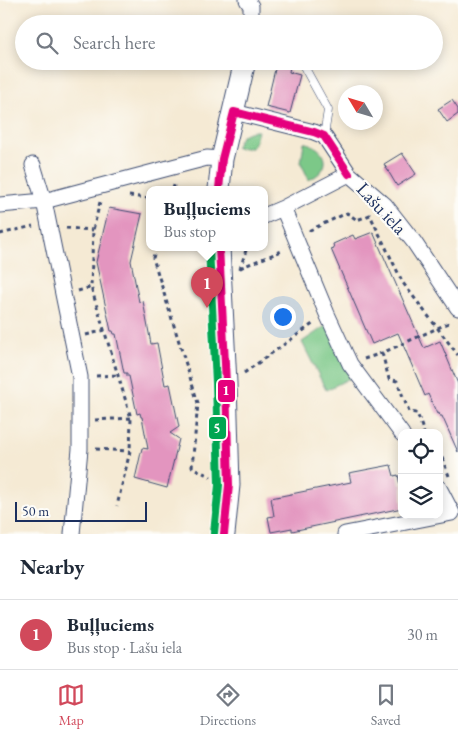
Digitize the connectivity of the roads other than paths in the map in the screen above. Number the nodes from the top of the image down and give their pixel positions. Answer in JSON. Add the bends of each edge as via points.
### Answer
{"nodes":[{"id":1,"x":247,"y":0,"type":"edge"},
{"id":2,"x":251,"y":15,"type":"edge"},
{"id":3,"x":243,"y":70,"type":"edge"},
{"id":4,"x":306,"y":70,"type":"edge"},
{"id":5,"x":234,"y":112,"type":"junction"},
{"id":6,"x":324,"y":136,"type":"junction"},
{"id":7,"x":222,"y":159,"type":"junction"},
{"id":8,"x":33,"y":165,"type":"dead end"},
{"id":9,"x":349,"y":174,"type":"junction"},
{"id":10,"x":219,"y":186,"type":"edge"},
{"id":11,"x":44,"y":201,"type":"junction"},
{"id":12,"x":0,"y":205,"type":"edge"},
{"id":13,"x":283,"y":208,"type":"junction"},
{"id":14,"x":268,"y":214,"type":"edge"},
{"id":15,"x":218,"y":251,"type":"edge"},
{"id":16,"x":458,"y":308,"type":"edge"},
{"id":17,"x":398,"y":429,"type":"edge"},
{"id":18,"x":444,"y":483,"type":"edge"},
{"id":19,"x":72,"y":534,"type":"edge"},
{"id":20,"x":224,"y":534,"type":"edge"},
{"id":21,"x":345,"y":534,"type":"edge"}],
"edges":[{"from":1,"to":2,"type":"street"},
{"from":3,"to":5,"type":"street"},
{"from":4,"to":6,"type":"lane","via":[[328,110]]},
{"from":5,"to":6,"type":"street"},
{"from":5,"to":7,"type":"street"},
{"from":6,"to":9,"type":"street","name":"Lašu iela"},
{"from":7,"to":10,"type":"street"},
{"from":7,"to":11,"type":"street","via":[[190,162]]},
{"from":8,"to":11,"type":"street"},
{"from":9,"to":13,"type":"street"},
{"from":9,"to":16,"type":"street","name":"Lašu iela","via":[[385,205]]},
{"from":11,"to":12,"type":"street"},
{"from":11,"to":19,"type":"street","via":[[80,377],[80,449]]},
{"from":13,"to":14,"type":"street"},
{"from":13,"to":17,"type":"street","via":[[350,364]]},
{"from":15,"to":20,"type":"street","via":[[229,485]]},
{"from":18,"to":21,"type":"street","via":[[452,513]]}]}
